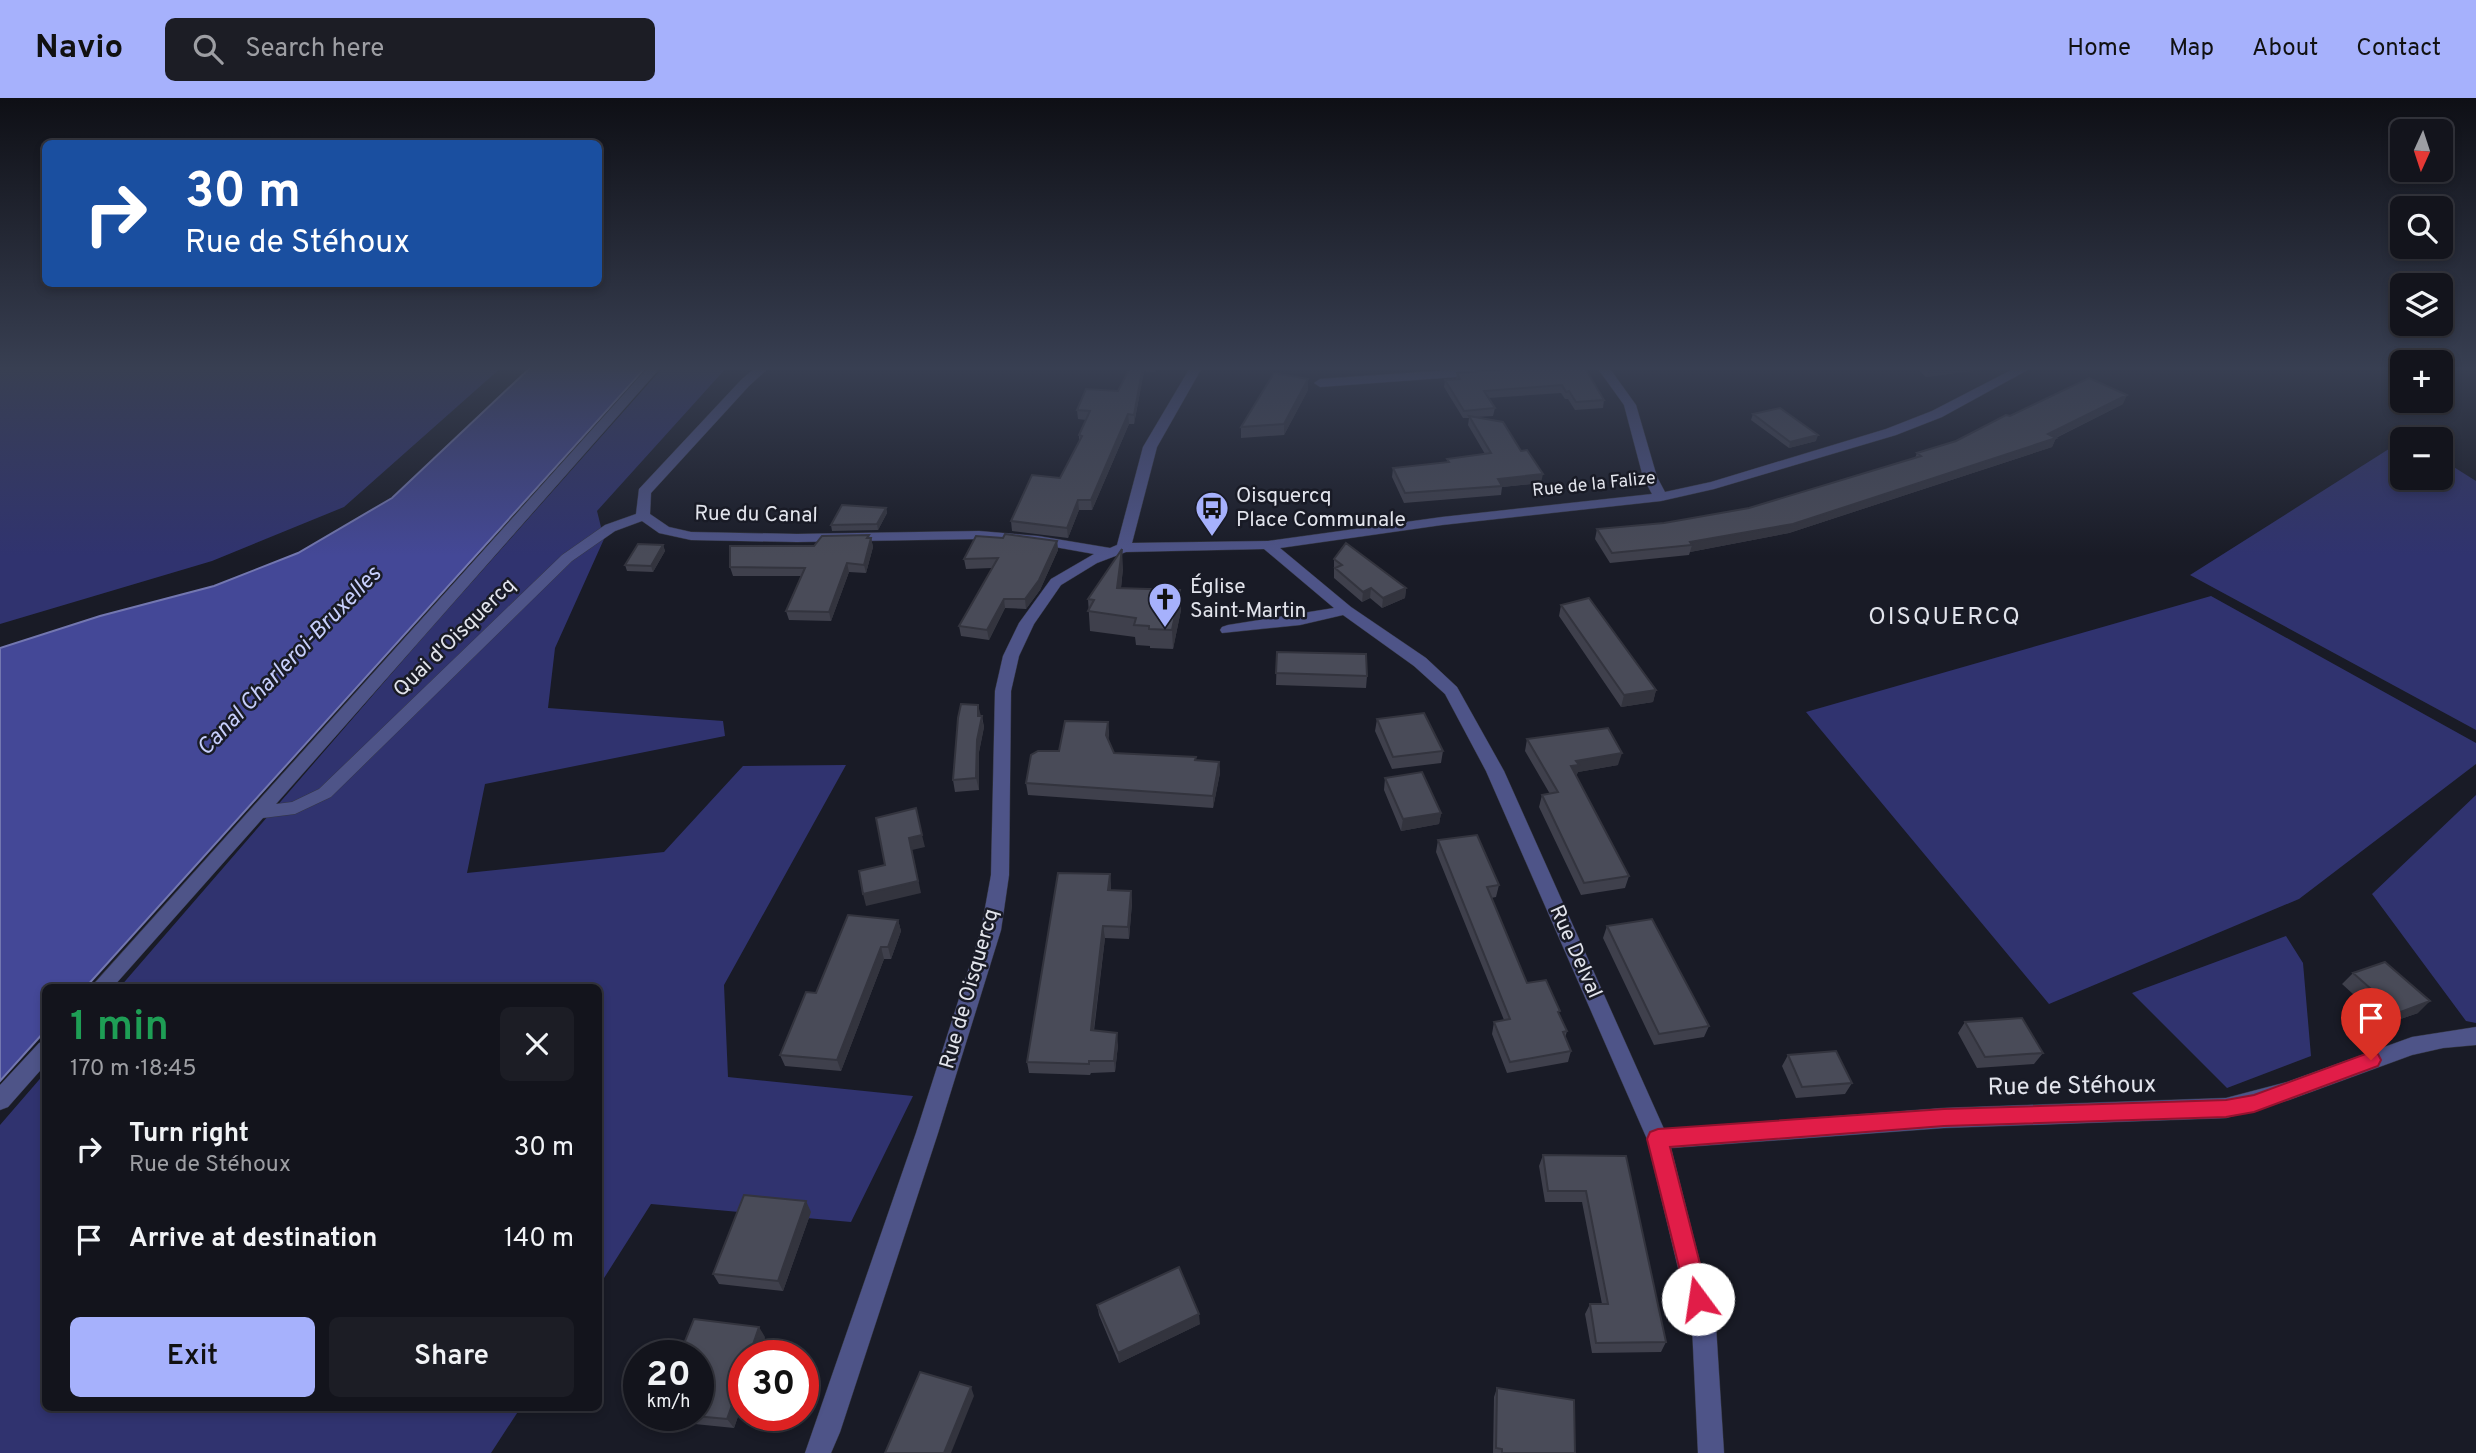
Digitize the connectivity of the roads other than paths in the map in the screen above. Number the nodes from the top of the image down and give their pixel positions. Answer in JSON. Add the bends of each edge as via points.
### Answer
{"nodes":[{"id":1,"x":600,"y":429,"type":"edge"},
{"id":2,"x":702,"y":429,"type":"edge"},
{"id":3,"x":1160,"y":429,"type":"edge"},
{"id":4,"x":1637,"y":429,"type":"edge"},
{"id":5,"x":1898,"y":429,"type":"edge"},
{"id":6,"x":1661,"y":497,"type":"junction"},
{"id":7,"x":643,"y":516,"type":"junction"},
{"id":8,"x":1268,"y":545,"type":"junction"},
{"id":9,"x":1118,"y":551,"type":"junction"},
{"id":10,"x":1346,"y":610,"type":"junction"},
{"id":11,"x":1228,"y":630,"type":"dead end"},
{"id":12,"x":258,"y":812,"type":"junction"},
{"id":13,"x":105,"y":984,"type":"edge"},
{"id":14,"x":2476,"y":1036,"type":"edge"},
{"id":15,"x":42,"y":1053,"type":"edge"},
{"id":16,"x":0,"y":1100,"type":"edge"},
{"id":17,"x":1658,"y":1139,"type":"junction"},
{"id":18,"x":817,"y":1453,"type":"edge"},
{"id":19,"x":1711,"y":1453,"type":"edge"}],
"edges":[{"from":1,"to":12,"type":"street"},
{"from":2,"to":7,"type":"street","via":[[644,492]]},
{"from":3,"to":9,"type":"street","via":[[1150,447]]},
{"from":4,"to":6,"type":"street","via":[[1650,477]]},
{"from":5,"to":6,"type":"street","name":"Rue de la Falize"},
{"from":6,"to":8,"type":"street","name":"Rue de la Falize"},
{"from":7,"to":9,"type":"street","name":"Rue du Canal","via":[[664,530],[691,536],[979,535]]},
{"from":7,"to":12,"type":"street","name":"Quai d'Oisquercq","via":[[610,528],[567,558],[325,793],[295,808]]},
{"from":8,"to":9,"type":"street","name":"Rue de la Falize"},
{"from":8,"to":10,"type":"street","name":"Rue Delval"},
{"from":9,"to":18,"type":"street","name":"Rue de Oisquercq","via":[[1092,560],[1056,582],[1011,656],[1003,691],[1000,875],[991,930]]},
{"from":10,"to":11,"type":"street"},
{"from":10,"to":17,"type":"street","name":"Rue Delval","via":[[1420,662],[1451,691],[1495,771]]},
{"from":12,"to":13,"type":"street"},
{"from":14,"to":17,"type":"street","name":"Rue de Stéhoux","via":[[2413,1045],[2254,1104],[2226,1108],[1944,1118]]},
{"from":15,"to":16,"type":"street"},
{"from":17,"to":19,"type":"street","name":"Rue Delval","via":[[1704,1326]]}]}
